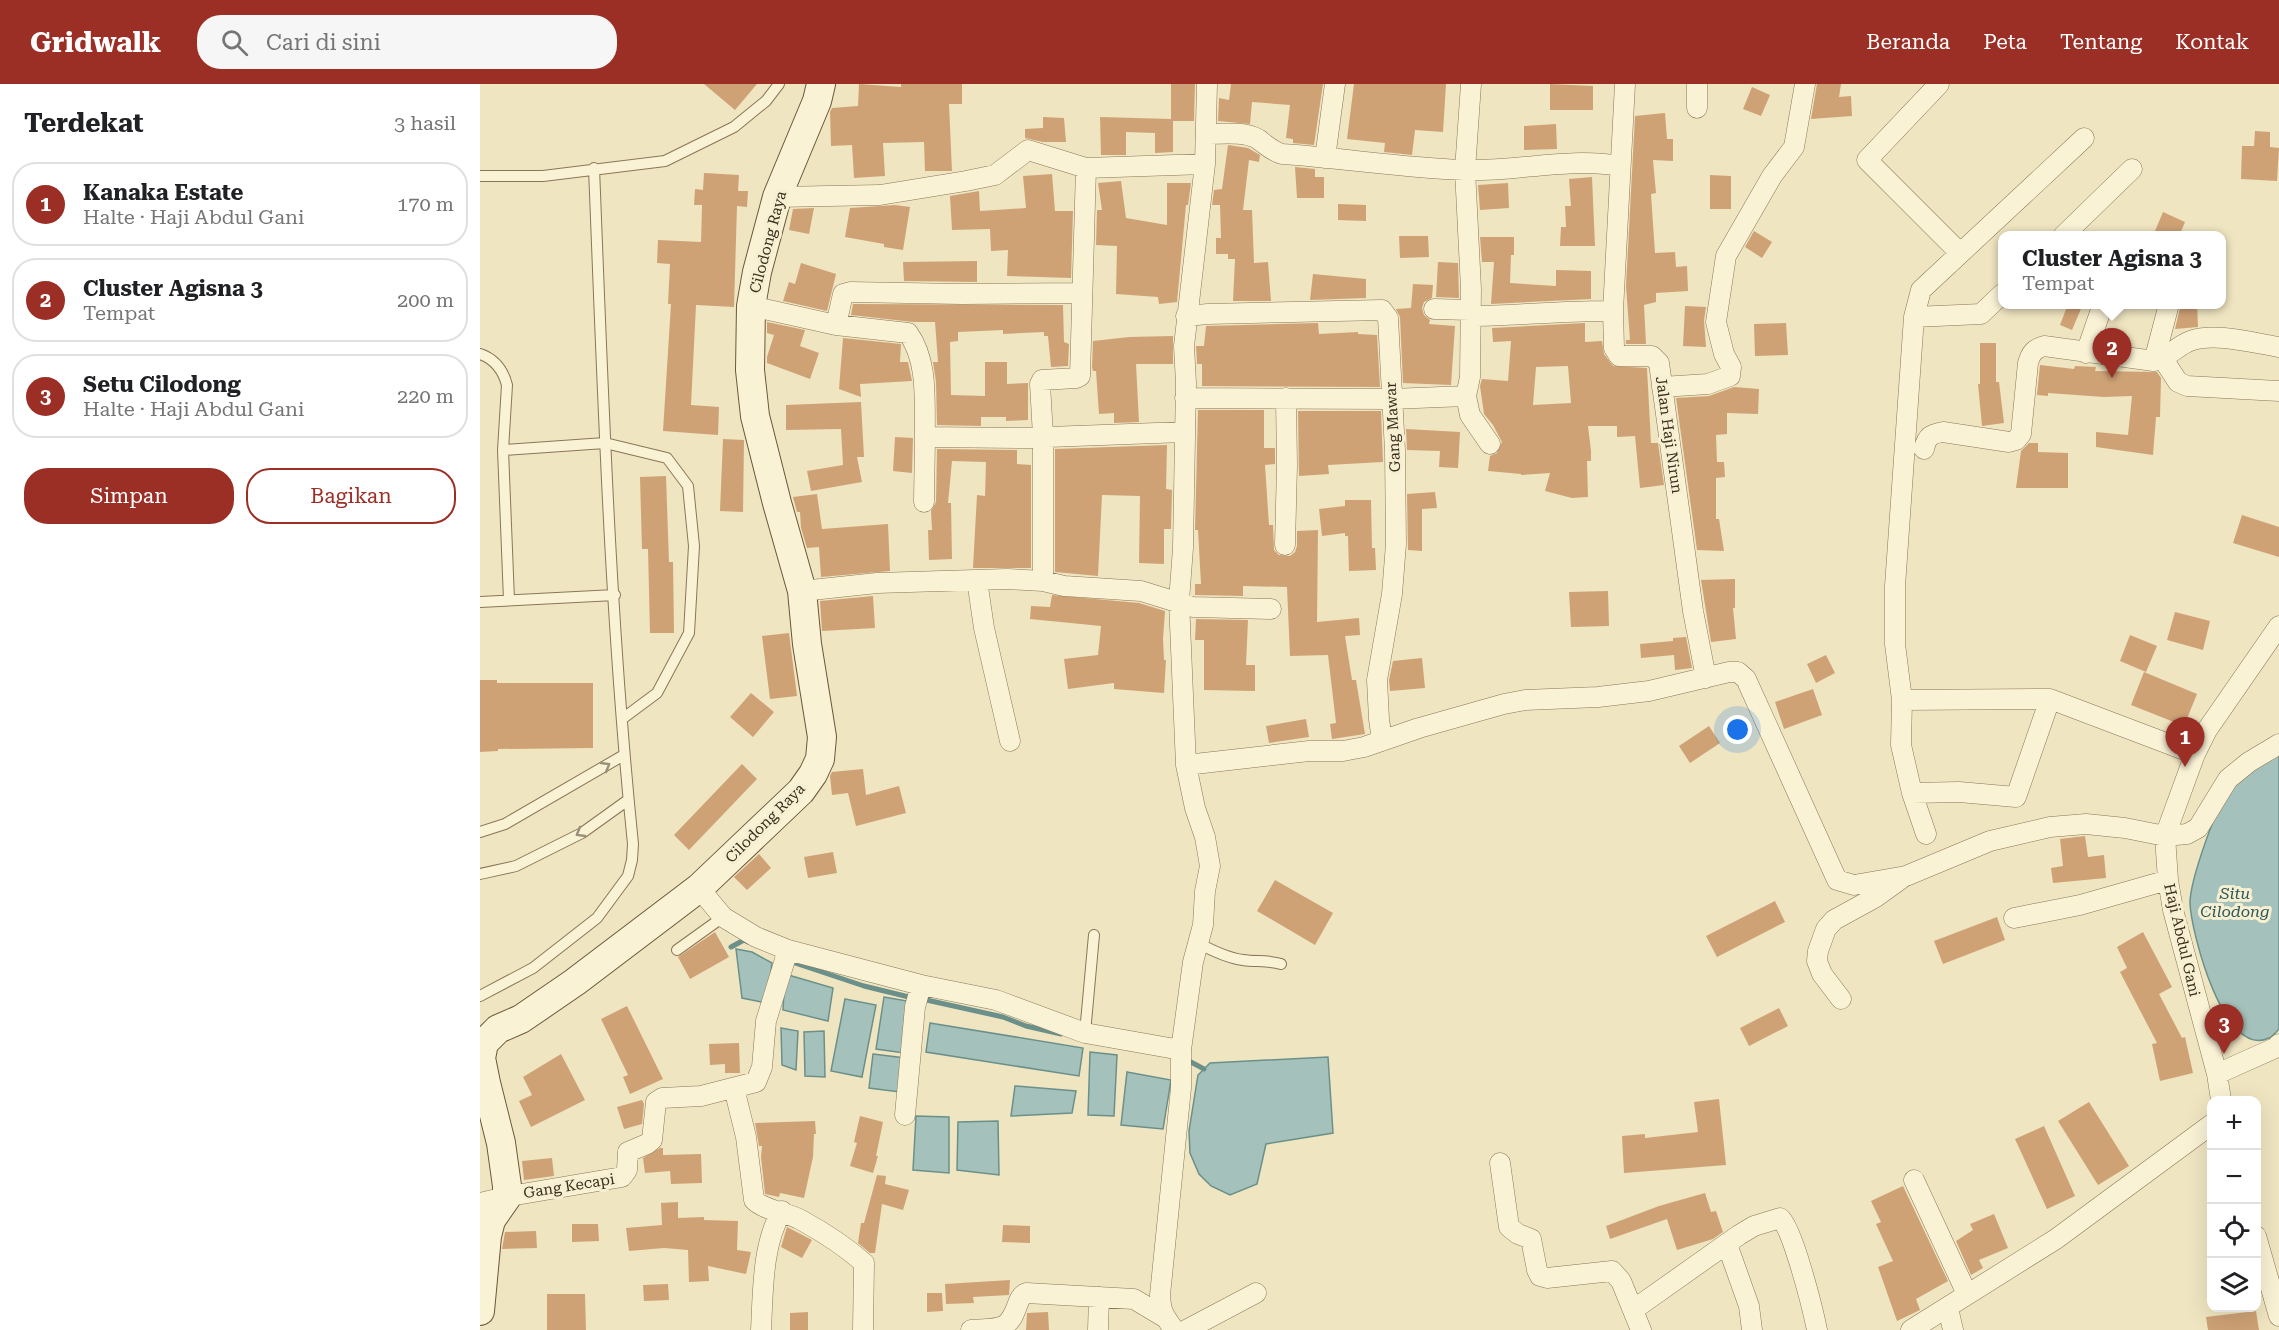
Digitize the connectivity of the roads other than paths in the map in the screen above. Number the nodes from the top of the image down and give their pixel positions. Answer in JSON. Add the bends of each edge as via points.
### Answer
{"nodes":[{"id":1,"x":779,"y":84,"type":"edge"},
{"id":2,"x":821,"y":84,"type":"edge"},
{"id":3,"x":1207,"y":84,"type":"edge"},
{"id":4,"x":1335,"y":84,"type":"edge"},
{"id":5,"x":1471,"y":84,"type":"edge"},
{"id":6,"x":1625,"y":84,"type":"edge"},
{"id":7,"x":1697,"y":84,"type":"edge"},
{"id":8,"x":1805,"y":84,"type":"edge"},
{"id":9,"x":1939,"y":84,"type":"edge"},
{"id":10,"x":1697,"y":108,"type":"dead end"},
{"id":11,"x":1206,"y":134,"type":"junction"},
{"id":12,"x":2084,"y":138,"type":"dead end"},
{"id":13,"x":1324,"y":158,"type":"junction"},
{"id":14,"x":1205,"y":164,"type":"junction"},
{"id":15,"x":1619,"y":166,"type":"junction"},
{"id":16,"x":594,"y":168,"type":"junction"},
{"id":17,"x":1086,"y":168,"type":"junction"},
{"id":18,"x":2132,"y":169,"type":"dead end"},
{"id":19,"x":1465,"y":170,"type":"junction"},
{"id":20,"x":480,"y":176,"type":"edge"},
{"id":21,"x":777,"y":197,"type":"junction"},
{"id":22,"x":2068,"y":231,"type":"edge"},
{"id":23,"x":1960,"y":253,"type":"junction"},
{"id":24,"x":1082,"y":293,"type":"junction"},
{"id":25,"x":1998,"y":298,"type":"edge"},
{"id":26,"x":751,"y":306,"type":"junction"},
{"id":27,"x":1434,"y":309,"type":"dead end"},
{"id":28,"x":2101,"y":309,"type":"edge"},
{"id":29,"x":2168,"y":309,"type":"edge"},
{"id":30,"x":1613,"y":311,"type":"junction"},
{"id":31,"x":1470,"y":313,"type":"junction"},
{"id":32,"x":1186,"y":316,"type":"junction"},
{"id":33,"x":1914,"y":317,"type":"junction"},
{"id":34,"x":836,"y":326,"type":"junction"},
{"id":35,"x":2279,"y":347,"type":"edge"},
{"id":36,"x":2086,"y":352,"type":"junction"},
{"id":37,"x":480,"y":354,"type":"edge"},
{"id":38,"x":2159,"y":360,"type":"junction"},
{"id":39,"x":1662,"y":387,"type":"junction"},
{"id":40,"x":2279,"y":391,"type":"edge"},
{"id":41,"x":1466,"y":396,"type":"junction"},
{"id":42,"x":1185,"y":398,"type":"junction"},
{"id":43,"x":1286,"y":398,"type":"junction"},
{"id":44,"x":1391,"y":399,"type":"junction"},
{"id":45,"x":1184,"y":432,"type":"junction"},
{"id":46,"x":1043,"y":436,"type":"junction"},
{"id":47,"x":925,"y":438,"type":"junction"},
{"id":48,"x":605,"y":443,"type":"junction"},
{"id":49,"x":1490,"y":444,"type":"dead end"},
{"id":50,"x":1924,"y":449,"type":"dead end"},
{"id":51,"x":503,"y":450,"type":"junction"},
{"id":52,"x":924,"y":501,"type":"dead end"},
{"id":53,"x":1285,"y":545,"type":"dead end"},
{"id":54,"x":977,"y":580,"type":"junction"},
{"id":55,"x":1043,"y":581,"type":"junction"},
{"id":56,"x":802,"y":591,"type":"junction"},
{"id":57,"x":615,"y":595,"type":"junction"},
{"id":58,"x":509,"y":600,"type":"junction"},
{"id":59,"x":1179,"y":601,"type":"junction"},
{"id":60,"x":480,"y":602,"type":"edge"},
{"id":61,"x":1271,"y":609,"type":"dead end"},
{"id":62,"x":2279,"y":626,"type":"edge"},
{"id":63,"x":1706,"y":678,"type":"junction"},
{"id":64,"x":2050,"y":699,"type":"junction"},
{"id":65,"x":1902,"y":700,"type":"junction"},
{"id":66,"x":622,"y":719,"type":"junction"},
{"id":67,"x":1010,"y":741,"type":"dead end"},
{"id":68,"x":1382,"y":741,"type":"junction"},
{"id":69,"x":2279,"y":744,"type":"edge"},
{"id":70,"x":2195,"y":754,"type":"junction"},
{"id":71,"x":624,"y":755,"type":"junction"},
{"id":72,"x":1186,"y":765,"type":"junction"},
{"id":73,"x":1912,"y":793,"type":"junction"},
{"id":74,"x":628,"y":800,"type":"junction"},
{"id":75,"x":480,"y":832,"type":"edge"},
{"id":76,"x":1926,"y":834,"type":"dead end"},
{"id":77,"x":2166,"y":836,"type":"junction"},
{"id":78,"x":480,"y":874,"type":"edge"},
{"id":79,"x":1906,"y":876,"type":"junction"},
{"id":80,"x":2168,"y":880,"type":"junction"},
{"id":81,"x":699,"y":888,"type":"junction"},
{"id":82,"x":723,"y":917,"type":"junction"},
{"id":83,"x":2014,"y":918,"type":"dead end"},
{"id":84,"x":1094,"y":935,"type":"dead end"},
{"id":85,"x":1197,"y":943,"type":"junction"},
{"id":86,"x":677,"y":950,"type":"dead end"},
{"id":87,"x":786,"y":957,"type":"junction"},
{"id":88,"x":1281,"y":964,"type":"dead end"},
{"id":89,"x":918,"y":993,"type":"junction"},
{"id":90,"x":480,"y":996,"type":"edge"},
{"id":91,"x":1841,"y":999,"type":"dead end"},
{"id":92,"x":1085,"y":1034,"type":"junction"},
{"id":93,"x":2279,"y":1044,"type":"edge"},
{"id":94,"x":1181,"y":1050,"type":"junction"},
{"id":95,"x":2217,"y":1074,"type":"junction"},
{"id":96,"x":734,"y":1088,"type":"junction"},
{"id":97,"x":2220,"y":1096,"type":"edge"},
{"id":98,"x":905,"y":1115,"type":"dead end"},
{"id":99,"x":2207,"y":1127,"type":"edge"},
{"id":100,"x":1500,"y":1163,"type":"dead end"},
{"id":101,"x":1914,"y":1180,"type":"dead end"},
{"id":102,"x":493,"y":1200,"type":"edge"},
{"id":103,"x":782,"y":1211,"type":"junction"},
{"id":104,"x":1727,"y":1244,"type":"junction"},
{"id":105,"x":2261,"y":1253,"type":"edge"},
{"id":106,"x":1256,"y":1293,"type":"dead end"},
{"id":107,"x":1967,"y":1294,"type":"junction"},
{"id":108,"x":1099,"y":1297,"type":"junction"},
{"id":109,"x":1634,"y":1310,"type":"junction"},
{"id":110,"x":480,"y":1311,"type":"edge"},
{"id":111,"x":2279,"y":1316,"type":"edge"},
{"id":112,"x":1951,"y":1321,"type":"edge"},
{"id":113,"x":1169,"y":1324,"type":"edge"},
{"id":114,"x":761,"y":1330,"type":"edge"},
{"id":115,"x":864,"y":1330,"type":"edge"},
{"id":116,"x":971,"y":1330,"type":"edge"},
{"id":117,"x":1098,"y":1330,"type":"edge"},
{"id":118,"x":1186,"y":1330,"type":"edge"},
{"id":119,"x":1641,"y":1330,"type":"edge"},
{"id":120,"x":1752,"y":1330,"type":"edge"},
{"id":121,"x":1817,"y":1330,"type":"edge"},
{"id":122,"x":1911,"y":1330,"type":"edge"}],
"edges":[{"from":1,"to":16,"type":"lane","via":[[766,101],[734,127],[703,144],[665,161]]},
{"from":2,"to":21,"type":"street","name":"Cilodong Raya"},
{"from":3,"to":11,"type":"street"},
{"from":4,"to":13,"type":"street"},
{"from":5,"to":19,"type":"street"},
{"from":6,"to":15,"type":"street","name":"Jalan Haji Nirun"},
{"from":7,"to":10,"type":"street"},
{"from":8,"to":39,"type":"street","via":[[1794,147],[1772,176],[1726,256],[1716,322],[1731,367],[1730,376],[1708,384]]},
{"from":9,"to":23,"type":"street","via":[[1867,160]]},
{"from":11,"to":13,"type":"street","via":[[1243,134],[1282,154]]},
{"from":11,"to":14,"type":"street"},
{"from":12,"to":23,"type":"street"},
{"from":13,"to":19,"type":"street"},
{"from":14,"to":17,"type":"street"},
{"from":14,"to":32,"type":"street"},
{"from":15,"to":19,"type":"street","via":[[1597,162]]},
{"from":15,"to":30,"type":"street","name":"Jalan Haji Nirun"},
{"from":16,"to":20,"type":"lane","via":[[543,176]]},
{"from":16,"to":48,"type":"lane"},
{"from":17,"to":21,"type":"street","via":[[1028,150],[995,175],[966,181],[880,195]]},
{"from":17,"to":24,"type":"street"},
{"from":18,"to":22,"type":"street"},
{"from":19,"to":31,"type":"street"},
{"from":21,"to":26,"type":"street","name":"Cilodong Raya"},
{"from":23,"to":33,"type":"street","via":[[1921,290]]},
{"from":24,"to":34,"type":"street","via":[[850,292],[840,300]]},
{"from":24,"to":46,"type":"street","via":[[1080,376],[1041,381]]},
{"from":25,"to":33,"type":"street","via":[[1981,314]]},
{"from":26,"to":34,"type":"street"},
{"from":26,"to":56,"type":"street","name":"Cilodong Raya","via":[[750,370],[755,416]]},
{"from":27,"to":31,"type":"street"},
{"from":28,"to":36,"type":"street"},
{"from":29,"to":38,"type":"street"},
{"from":30,"to":31,"type":"street","via":[[1518,316]]},
{"from":30,"to":39,"type":"street","name":"Jalan Haji Nirun","via":[[1616,353],[1657,359]]},
{"from":31,"to":41,"type":"street","via":[[1470,377]]},
{"from":32,"to":42,"type":"street"},
{"from":32,"to":44,"type":"street","name":"Gang Mawar","via":[[1382,310],[1390,330]]},
{"from":33,"to":65,"type":"street","via":[[1895,586],[1895,644]]},
{"from":34,"to":47,"type":"street","via":[[908,333],[918,346],[922,365]]},
{"from":35,"to":38,"type":"street","via":[[2213,337],[2186,342]]},
{"from":36,"to":38,"type":"street"},
{"from":36,"to":50,"type":"street","via":[[2044,346],[2030,354],[2021,434],[2016,440],[1943,432],[1926,438]]},
{"from":37,"to":51,"type":"lane","via":[[489,357],[505,375]]},
{"from":38,"to":40,"type":"street","via":[[2178,382],[2187,386]]},
{"from":39,"to":63,"type":"street","name":"Jalan Haji Nirun"},
{"from":41,"to":44,"type":"street"},
{"from":41,"to":49,"type":"street","via":[[1470,415]]},
{"from":42,"to":43,"type":"street"},
{"from":42,"to":45,"type":"street"},
{"from":43,"to":44,"type":"street"},
{"from":43,"to":53,"type":"street"},
{"from":44,"to":68,"type":"street","name":"Gang Mawar","via":[[1396,544],[1377,680]]},
{"from":45,"to":46,"type":"street"},
{"from":45,"to":59,"type":"street"},
{"from":46,"to":47,"type":"street"},
{"from":46,"to":55,"type":"street"},
{"from":47,"to":52,"type":"street"},
{"from":48,"to":51,"type":"lane"},
{"from":48,"to":57,"type":"lane"},
{"from":48,"to":66,"type":"lane","via":[[667,458],[688,486],[693,546],[689,633],[657,693]]},
{"from":51,"to":58,"type":"lane"},
{"from":54,"to":55,"type":"street"},
{"from":54,"to":56,"type":"street","via":[[846,585]]},
{"from":54,"to":67,"type":"street"},
{"from":55,"to":59,"type":"street","via":[[1141,591]]},
{"from":56,"to":81,"type":"street","name":"Cilodong Raya","via":[[822,737],[820,759],[801,791]]},
{"from":57,"to":58,"type":"lane"},
{"from":57,"to":66,"type":"lane"},
{"from":58,"to":60,"type":"lane"},
{"from":59,"to":61,"type":"street","via":[[1193,607]]},
{"from":59,"to":72,"type":"street"},
{"from":62,"to":70,"type":"street","name":"Haji Abdul Gani","via":[[2207,730]]},
{"from":63,"to":68,"type":"street","via":[[1649,691],[1525,700]]},
{"from":63,"to":79,"type":"street","via":[[1734,671],[1742,674],[1837,880],[1854,885]]},
{"from":64,"to":65,"type":"street"},
{"from":64,"to":70,"type":"street"},
{"from":64,"to":73,"type":"street","via":[[2016,797]]},
{"from":65,"to":73,"type":"street","via":[[1901,745]]},
{"from":66,"to":71,"type":"lane"},
{"from":68,"to":72,"type":"street","via":[[1343,751],[1309,751]]},
{"from":69,"to":77,"type":"street","via":[[2228,780],[2198,828],[2187,834]]},
{"from":70,"to":77,"type":"street","name":"Haji Abdul Gani"},
{"from":71,"to":74,"type":"lane"},
{"from":75,"to":71,"type":"lane","one_way":true,"via":[[505,824]]},
{"from":72,"to":85,"type":"street","via":[[1210,866]]},
{"from":73,"to":76,"type":"street"},
{"from":74,"to":78,"type":"lane","one_way":true,"via":[[582,833],[516,866]]},
{"from":74,"to":90,"type":"lane","via":[[633,844],[628,876],[597,918],[533,968]]},
{"from":77,"to":79,"type":"street","via":[[2086,824],[2050,826],[1990,842]]},
{"from":77,"to":80,"type":"street","name":"Haji Abdul Gani"},
{"from":79,"to":91,"type":"street","via":[[1834,920],[1827,929],[1817,961]]},
{"from":80,"to":83,"type":"street","via":[[2080,905]]},
{"from":80,"to":95,"type":"street","name":"Haji Abdul Gani"},
{"from":81,"to":82,"type":"street"},
{"from":81,"to":102,"type":"street","name":"Cilodong Raya","via":[[575,982],[498,1029],[484,1043],[486,1083],[507,1172]]},
{"from":82,"to":86,"type":"lane"},
{"from":82,"to":87,"type":"street"},
{"from":84,"to":92,"type":"lane"},
{"from":85,"to":88,"type":"lane","via":[[1242,960]]},
{"from":85,"to":94,"type":"street"},
{"from":87,"to":89,"type":"street"},
{"from":87,"to":96,"type":"street","name":"Gang Kecapi","via":[[766,1021],[762,1066],[756,1082]]},
{"from":89,"to":92,"type":"street","via":[[996,1000]]},
{"from":89,"to":98,"type":"street"},
{"from":92,"to":94,"type":"street"},
{"from":93,"to":95,"type":"street"},
{"from":94,"to":113,"type":"street","via":[[1178,1124],[1160,1295]]},
{"from":95,"to":97,"type":"street","name":"Haji Abdul Gani"},
{"from":96,"to":102,"type":"street","name":"Gang Kecapi","via":[[656,1102],[652,1140],[628,1152],[627,1170],[622,1177]]},
{"from":96,"to":103,"type":"street","via":[[746,1137],[754,1200]]},
{"from":99,"to":107,"type":"street","via":[[2056,1239]]},
{"from":100,"to":109,"type":"street","via":[[1509,1227],[1531,1239],[1540,1276],[1612,1271]]},
{"from":101,"to":107,"type":"street"},
{"from":102,"to":110,"type":"street"},
{"from":103,"to":114,"type":"street","via":[[772,1234]]},
{"from":103,"to":115,"type":"street","via":[[802,1220],[864,1263]]},
{"from":104,"to":109,"type":"street"},
{"from":104,"to":120,"type":"street","via":[[1749,1306]]},
{"from":104,"to":121,"type":"street","via":[[1754,1226],[1775,1218],[1783,1220]]},
{"from":105,"to":111,"type":"street"},
{"from":106,"to":118,"type":"street"},
{"from":107,"to":112,"type":"street"},
{"from":108,"to":113,"type":"street","via":[[1134,1299]]},
{"from":108,"to":116,"type":"street","via":[[1026,1293],[1005,1325]]},
{"from":108,"to":117,"type":"street"},
{"from":109,"to":119,"type":"street"},
{"from":112,"to":122,"type":"street"}]}
